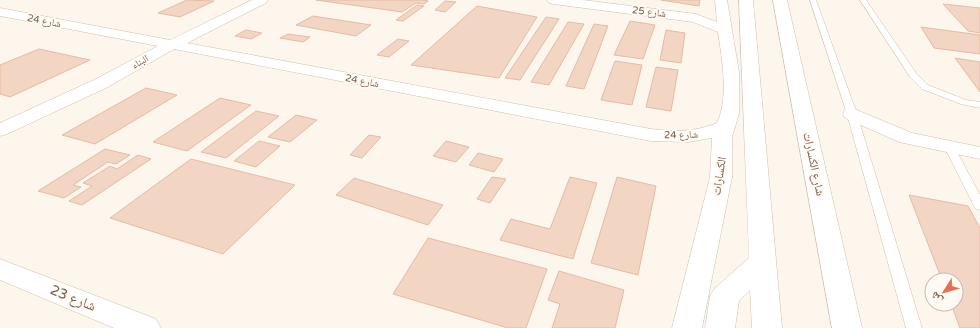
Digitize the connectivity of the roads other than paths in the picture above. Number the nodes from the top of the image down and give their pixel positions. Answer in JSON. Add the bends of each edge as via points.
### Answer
{"nodes":[{"id":1,"x":262,"y":0,"type":"edge"},
{"id":2,"x":553,"y":0,"type":"edge"},
{"id":3,"x":813,"y":0,"type":"edge"},
{"id":4,"x":863,"y":0,"type":"edge"},
{"id":5,"x":744,"y":3,"type":"edge"},
{"id":6,"x":785,"y":4,"type":"edge"},
{"id":7,"x":0,"y":12,"type":"edge"},
{"id":8,"x":723,"y":14,"type":"edge"},
{"id":9,"x":171,"y":45,"type":"junction"},
{"id":10,"x":980,"y":105,"type":"edge"},
{"id":11,"x":852,"y":114,"type":"junction"},
{"id":12,"x":18,"y":123,"type":"junction"},
{"id":13,"x":724,"y":127,"type":"junction"},
{"id":14,"x":0,"y":130,"type":"edge"},
{"id":15,"x":0,"y":134,"type":"edge"},
{"id":16,"x":950,"y":148,"type":"junction"},
{"id":17,"x":980,"y":153,"type":"edge"},
{"id":18,"x":980,"y":206,"type":"edge"},
{"id":19,"x":763,"y":262,"type":"junction"},
{"id":20,"x":0,"y":269,"type":"edge"},
{"id":21,"x":146,"y":328,"type":"edge"},
{"id":22,"x":687,"y":328,"type":"edge"},
{"id":23,"x":720,"y":328,"type":"edge"},
{"id":24,"x":767,"y":328,"type":"edge"},
{"id":25,"x":847,"y":328,"type":"edge"},
{"id":26,"x":914,"y":328,"type":"edge"}],
"edges":[{"from":1,"to":9,"type":"street","name":"البناء"},
{"from":2,"to":8,"type":"street","name":"شارع 25","via":[[696,18]]},
{"from":3,"to":11,"type":"lane"},
{"from":4,"to":10,"type":"lane","via":[[913,75],[925,87],[964,102]]},
{"from":5,"to":19,"type":"street"},
{"from":6,"to":25,"type":"street","name":"شارع الكسارات"},
{"from":7,"to":9,"type":"street","name":"شارع 24"},
{"from":8,"to":13,"type":"street","name":"الكسارات","via":[[731,81],[730,114]]},
{"from":9,"to":12,"type":"street","name":"البناء","via":[[102,83]]},
{"from":9,"to":13,"type":"street","name":"شارع 24","via":[[651,135],[694,137]]},
{"from":11,"to":16,"type":"street","via":[[906,138]]},
{"from":11,"to":26,"type":"lane"},
{"from":12,"to":14,"type":"street","name":"البناء"},
{"from":12,"to":15,"type":"street","name":"البناء"},
{"from":13,"to":22,"type":"street","name":"الكسارات","via":[[720,176]]},
{"from":16,"to":17,"type":"street"},
{"from":16,"to":18,"type":"lane"},
{"from":19,"to":23,"type":"street","via":[[725,296]]},
{"from":19,"to":24,"type":"street"},
{"from":20,"to":21,"type":"street","name":"شارع 23"}]}
